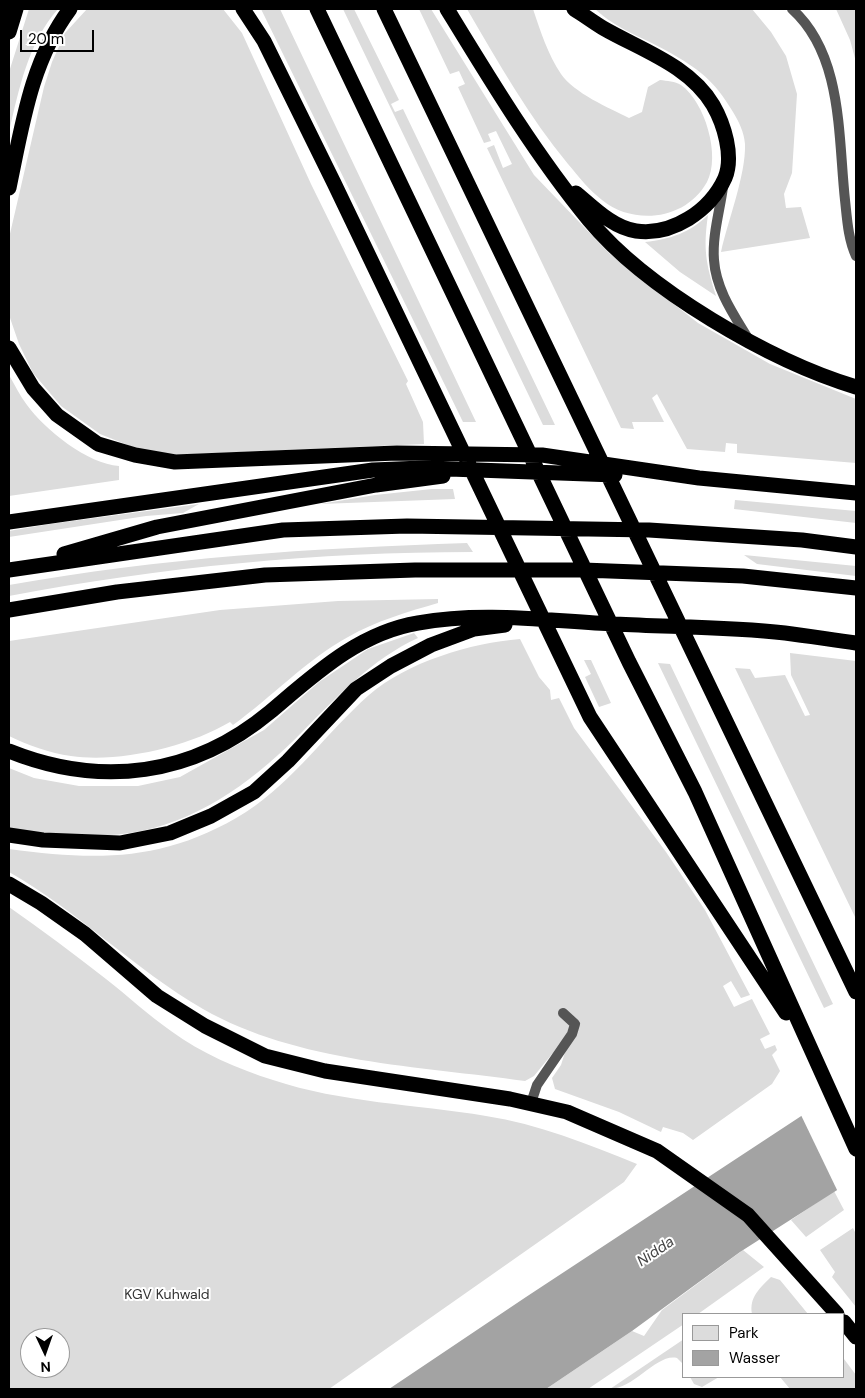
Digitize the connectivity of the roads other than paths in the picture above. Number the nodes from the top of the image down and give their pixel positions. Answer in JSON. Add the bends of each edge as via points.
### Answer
{"nodes":[{"id":1,"x":16,"y":9,"type":"edge"},
{"id":2,"x":70,"y":9,"type":"edge"},
{"id":3,"x":243,"y":9,"type":"edge"},
{"id":4,"x":317,"y":9,"type":"edge"},
{"id":5,"x":384,"y":9,"type":"edge"},
{"id":6,"x":447,"y":9,"type":"edge"},
{"id":7,"x":574,"y":9,"type":"edge"},
{"id":8,"x":792,"y":9,"type":"edge"},
{"id":9,"x":9,"y":32,"type":"edge"},
{"id":10,"x":725,"y":178,"type":"junction"},
{"id":11,"x":560,"y":179,"type":"junction"},
{"id":12,"x":9,"y":188,"type":"edge"},
{"id":13,"x":856,"y":256,"type":"edge"},
{"id":14,"x":750,"y":341,"type":"junction"},
{"id":15,"x":9,"y":348,"type":"edge"},
{"id":16,"x":856,"y":387,"type":"edge"},
{"id":17,"x":484,"y":471,"type":"junction"},
{"id":18,"x":699,"y":478,"type":"junction"},
{"id":19,"x":856,"y":493,"type":"edge"},
{"id":20,"x":9,"y":522,"type":"edge"},
{"id":21,"x":856,"y":547,"type":"edge"},
{"id":22,"x":9,"y":570,"type":"edge"},
{"id":23,"x":856,"y":588,"type":"edge"},
{"id":24,"x":9,"y":610,"type":"edge"},
{"id":25,"x":551,"y":620,"type":"junction"},
{"id":26,"x":856,"y":643,"type":"edge"},
{"id":27,"x":9,"y":751,"type":"edge"},
{"id":28,"x":9,"y":836,"type":"edge"},
{"id":29,"x":9,"y":884,"type":"edge"},
{"id":30,"x":856,"y":992,"type":"edge"},
{"id":31,"x":563,"y":1013,"type":"dead end"},
{"id":32,"x":810,"y":1048,"type":"junction"},
{"id":33,"x":531,"y":1103,"type":"junction"},
{"id":34,"x":856,"y":1149,"type":"edge"},
{"id":35,"x":836,"y":1313,"type":"edge"},
{"id":36,"x":845,"y":1323,"type":"edge"},
{"id":37,"x":856,"y":1337,"type":"edge"}],
"edges":[{"from":1,"to":9,"type":"highway"},
{"from":2,"to":12,"type":"highway","via":[[54,30],[40,60]]},
{"from":3,"to":32,"type":"highway","via":[[264,41],[590,717]]},
{"from":4,"to":32,"type":"highway","via":[[629,662],[695,792]]},
{"from":5,"to":30,"type":"highway"},
{"from":6,"to":11,"type":"highway","via":[[514,118]]},
{"from":7,"to":10,"type":"highway","via":[[693,80],[713,104],[723,126],[728,164]]},
{"from":8,"to":13,"type":"lane","via":[[817,38],[828,64],[848,224]]},
{"from":10,"to":11,"type":"highway","via":[[696,214],[660,230],[636,231],[613,222]]},
{"from":10,"to":14,"type":"lane","via":[[713,258],[727,303]]},
{"from":11,"to":14,"type":"highway","via":[[589,220],[615,247],[678,297]]},
{"from":14,"to":16,"type":"highway","via":[[799,366]]},
{"from":15,"to":18,"type":"highway","via":[[33,388],[58,415],[98,444],[135,455],[175,462],[397,453],[542,455]]},
{"from":17,"to":18,"type":"highway"},
{"from":17,"to":20,"type":"highway","via":[[373,470]]},
{"from":17,"to":22,"type":"highway","via":[[376,485],[158,528]]},
{"from":18,"to":19,"type":"highway"},
{"from":21,"to":22,"type":"highway","via":[[802,540],[649,530],[388,526],[283,530]]},
{"from":23,"to":24,"type":"highway","via":[[743,576],[583,570],[405,571],[264,575],[117,592]]},
{"from":25,"to":26,"type":"highway","via":[[784,633]]},
{"from":25,"to":27,"type":"highway","via":[[468,617],[416,623],[377,635],[342,654],[268,714],[223,744],[199,757],[161,767],[116,772],[74,770],[27,759]]},
{"from":25,"to":28,"type":"highway","via":[[474,629],[431,645],[391,666],[356,690],[254,792],[212,816],[170,833],[120,843]]},
{"from":29,"to":33,"type":"highway","via":[[85,934],[157,996],[205,1026],[265,1056],[325,1071]]},
{"from":31,"to":33,"type":"lane","via":[[574,1024],[572,1034],[537,1085]]},
{"from":32,"to":34,"type":"highway"},
{"from":33,"to":35,"type":"highway","via":[[567,1112],[657,1151],[690,1171],[748,1214]]},
{"from":36,"to":37,"type":"highway"}]}
